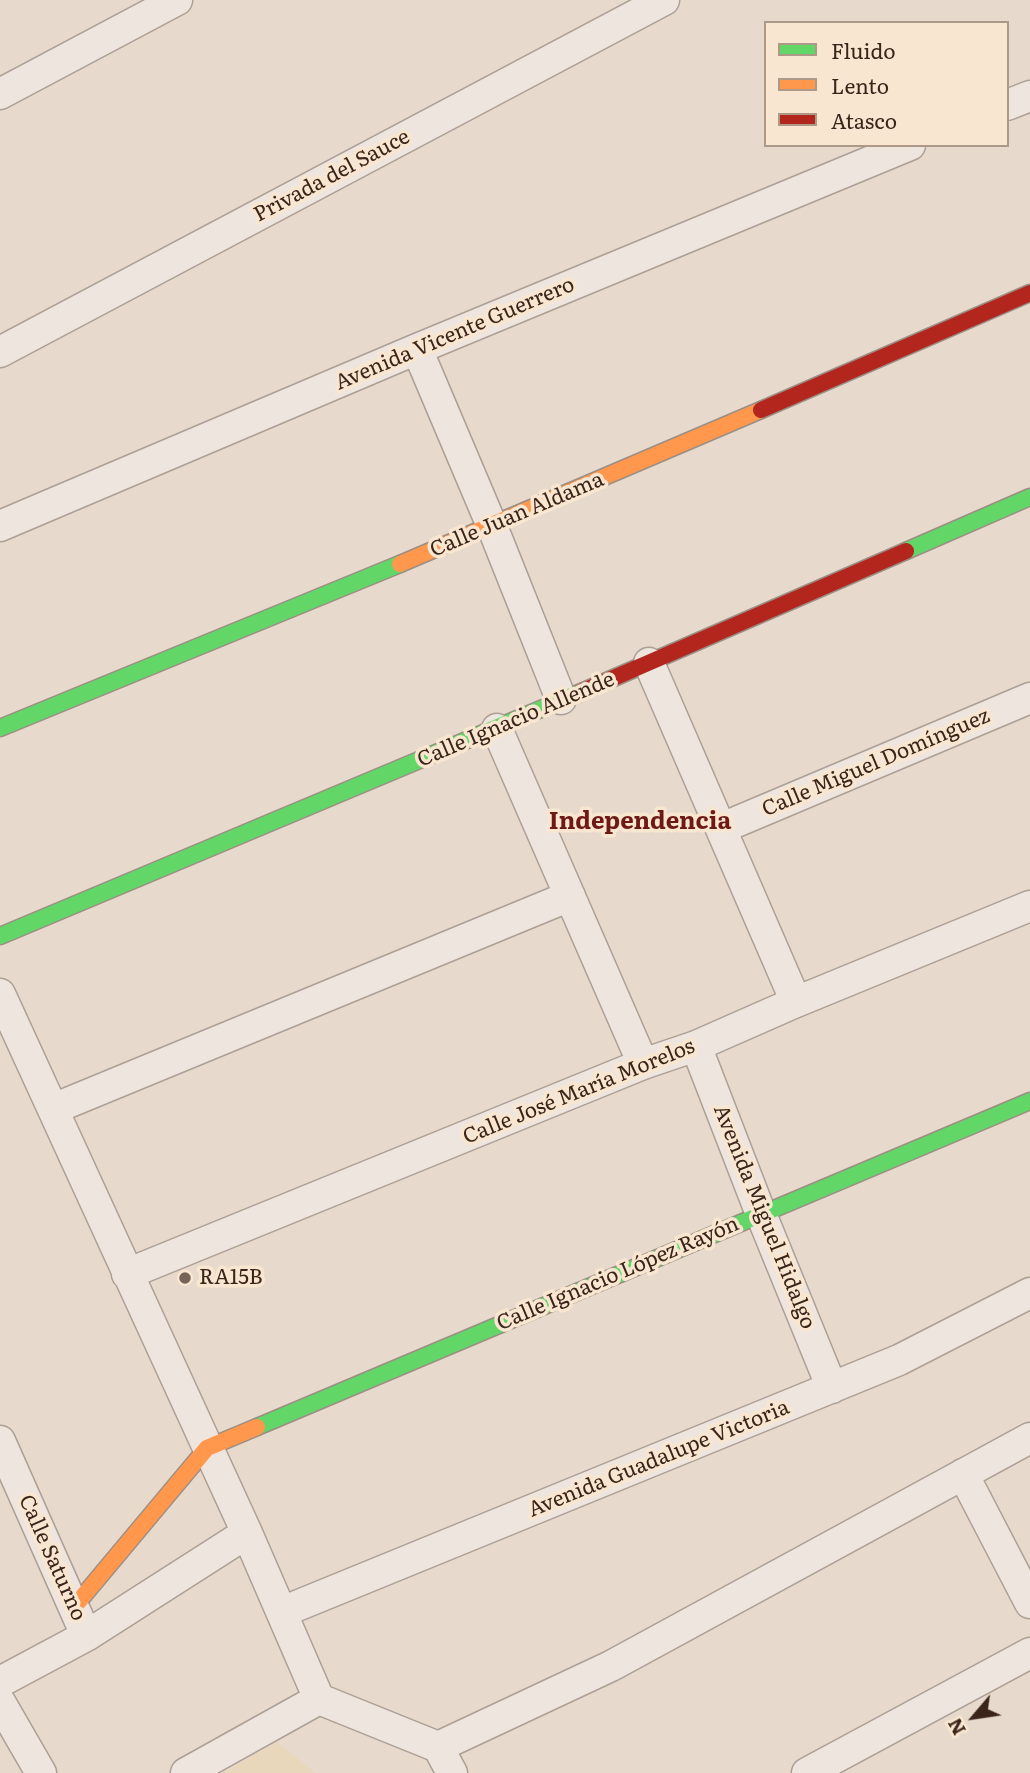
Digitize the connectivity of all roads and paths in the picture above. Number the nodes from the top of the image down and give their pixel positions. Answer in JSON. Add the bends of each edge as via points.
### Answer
{"nodes":[{"id":1,"x":177,"y":0,"type":"edge"},
{"id":2,"x":664,"y":0,"type":"edge"},
{"id":3,"x":0,"y":94,"type":"edge"},
{"id":4,"x":1030,"y":96,"type":"edge"},
{"id":5,"x":1009,"y":104,"type":"edge"},
{"id":6,"x":906,"y":147,"type":"edge"},
{"id":7,"x":1030,"y":293,"type":"edge"},
{"id":8,"x":417,"y":349,"type":"junction"},
{"id":9,"x":0,"y":352,"type":"edge"},
{"id":10,"x":1030,"y":497,"type":"edge"},
{"id":11,"x":0,"y":526,"type":"edge"},
{"id":12,"x":492,"y":526,"type":"junction"},
{"id":13,"x":649,"y":663,"type":"junction"},
{"id":14,"x":1030,"y":698,"type":"edge"},
{"id":15,"x":561,"y":699,"type":"junction"},
{"id":16,"x":0,"y":728,"type":"edge"},
{"id":17,"x":497,"y":729,"type":"junction"},
{"id":18,"x":722,"y":828,"type":"junction"},
{"id":19,"x":570,"y":896,"type":"junction"},
{"id":20,"x":1030,"y":906,"type":"edge"},
{"id":21,"x":0,"y":936,"type":"edge"},
{"id":22,"x":0,"y":994,"type":"edge"},
{"id":23,"x":796,"y":1002,"type":"junction"},
{"id":24,"x":696,"y":1046,"type":"junction"},
{"id":25,"x":643,"y":1065,"type":"junction"},
{"id":26,"x":1030,"y":1101,"type":"edge"},
{"id":27,"x":53,"y":1110,"type":"junction"},
{"id":28,"x":761,"y":1214,"type":"junction"},
{"id":29,"x":127,"y":1274,"type":"junction"},
{"id":30,"x":1030,"y":1293,"type":"edge"},
{"id":31,"x":832,"y":1388,"type":"junction"},
{"id":32,"x":1030,"y":1438,"type":"edge"},
{"id":33,"x":207,"y":1448,"type":"junction"},
{"id":34,"x":3,"y":1456,"type":"edge"},
{"id":35,"x":963,"y":1474,"type":"junction"},
{"id":36,"x":247,"y":1533,"type":"junction"},
{"id":37,"x":1030,"y":1603,"type":"edge"},
{"id":38,"x":74,"y":1607,"type":"junction"},
{"id":39,"x":282,"y":1612,"type":"junction"},
{"id":40,"x":86,"y":1636,"type":"junction"},
{"id":41,"x":1030,"y":1653,"type":"edge"},
{"id":42,"x":0,"y":1682,"type":"edge"},
{"id":43,"x":320,"y":1699,"type":"junction"},
{"id":44,"x":0,"y":1702,"type":"edge"},
{"id":45,"x":445,"y":1760,"type":"edge"},
{"id":46,"x":41,"y":1773,"type":"edge"},
{"id":47,"x":186,"y":1773,"type":"edge"},
{"id":48,"x":807,"y":1773,"type":"edge"}],
"edges":[{"from":1,"to":3,"type":"street"},
{"from":2,"to":9,"type":"street","name":"Privada del Sauce"},
{"from":4,"to":5,"type":"street"},
{"from":6,"to":8,"type":"street","name":"Avenida Vicente Guerrero"},
{"from":7,"to":12,"type":"street","name":"Calle Juan Aldama"},
{"from":8,"to":11,"type":"street","name":"Avenida Vicente Guerrero"},
{"from":8,"to":12,"type":"street"},
{"from":10,"to":13,"type":"street","name":"Calle Ignacio Allende"},
{"from":12,"to":15,"type":"street"},
{"from":12,"to":16,"type":"street","name":"Calle Juan Aldama"},
{"from":13,"to":15,"type":"street","name":"Calle Ignacio Allende"},
{"from":13,"to":18,"type":"street"},
{"from":14,"to":18,"type":"street","name":"Calle Miguel Domínguez"},
{"from":15,"to":17,"type":"street","name":"Calle Ignacio Allende"},
{"from":17,"to":19,"type":"street"},
{"from":17,"to":21,"type":"street","name":"Calle Ignacio Allende"},
{"from":18,"to":23,"type":"street"},
{"from":19,"to":25,"type":"street"},
{"from":19,"to":27,"type":"street"},
{"from":20,"to":23,"type":"street","name":"Calle José María Morelos"},
{"from":22,"to":27,"type":"street"},
{"from":23,"to":24,"type":"street","name":"Calle José María Morelos"},
{"from":24,"to":25,"type":"street","name":"Calle José María Morelos"},
{"from":24,"to":28,"type":"street","name":"Avenida Miguel Hidalgo"},
{"from":25,"to":29,"type":"street","name":"Calle José María Morelos"},
{"from":26,"to":28,"type":"street","name":"Calle Ignacio López Rayón"},
{"from":27,"to":29,"type":"street"},
{"from":28,"to":31,"type":"street","name":"Avenida Miguel Hidalgo"},
{"from":28,"to":33,"type":"street","name":"Calle Ignacio López Rayón"},
{"from":29,"to":33,"type":"street"},
{"from":30,"to":31,"type":"street","name":"Avenida Guadalupe Victoria","via":[[899,1360]]},
{"from":31,"to":39,"type":"street","name":"Avenida Guadalupe Victoria"},
{"from":32,"to":35,"type":"street"},
{"from":33,"to":36,"type":"street"},
{"from":33,"to":38,"type":"street"},
{"from":34,"to":38,"type":"street","name":"Calle Saturno"},
{"from":35,"to":37,"type":"street"},
{"from":35,"to":45,"type":"street"},
{"from":36,"to":39,"type":"street"},
{"from":36,"to":40,"type":"street"},
{"from":38,"to":40,"type":"street","name":"Calle Saturno"},
{"from":39,"to":43,"type":"street"},
{"from":40,"to":42,"type":"street"},
{"from":41,"to":48,"type":"street"},
{"from":43,"to":45,"type":"street"},
{"from":43,"to":47,"type":"street"},
{"from":44,"to":46,"type":"street"}]}
